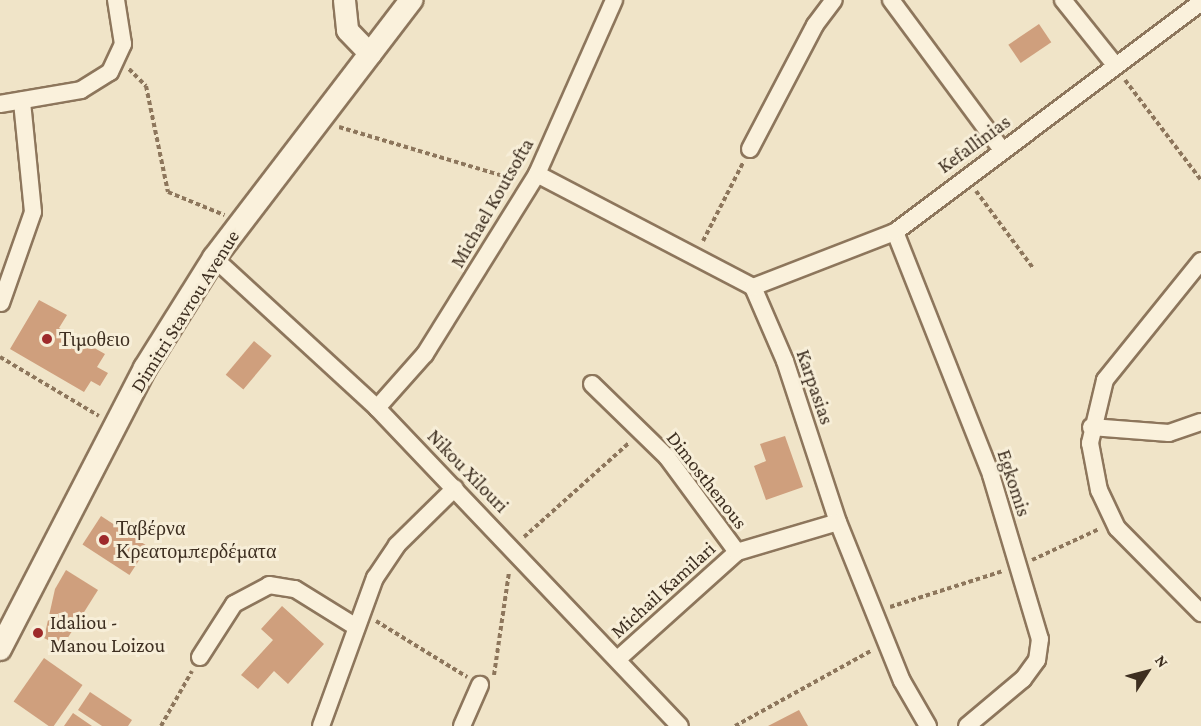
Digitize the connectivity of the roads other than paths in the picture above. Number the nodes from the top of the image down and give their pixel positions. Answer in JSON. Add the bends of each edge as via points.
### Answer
{"nodes":[{"id":1,"x":116,"y":0,"type":"edge"},
{"id":2,"x":344,"y":0,"type":"edge"},
{"id":3,"x":411,"y":0,"type":"edge"},
{"id":4,"x":614,"y":0,"type":"edge"},
{"id":5,"x":834,"y":0,"type":"edge"},
{"id":6,"x":891,"y":0,"type":"edge"},
{"id":7,"x":1063,"y":0,"type":"edge"},
{"id":8,"x":1201,"y":2,"type":"edge"},
{"id":9,"x":370,"y":54,"type":"junction"},
{"id":10,"x":1115,"y":65,"type":"junction"},
{"id":11,"x":22,"y":101,"type":"junction"},
{"id":12,"x":0,"y":104,"type":"edge"},
{"id":13,"x":750,"y":149,"type":"road end"},
{"id":14,"x":1002,"y":150,"type":"junction"},
{"id":15,"x":534,"y":179,"type":"junction"},
{"id":16,"x":895,"y":232,"type":"junction"},
{"id":17,"x":214,"y":258,"type":"junction"},
{"id":18,"x":1201,"y":261,"type":"edge"},
{"id":19,"x":753,"y":287,"type":"junction"},
{"id":20,"x":1,"y":303,"type":"edge"},
{"id":21,"x":592,"y":384,"type":"dead end"},
{"id":22,"x":376,"y":408,"type":"junction"},
{"id":23,"x":1201,"y":422,"type":"edge"},
{"id":24,"x":1091,"y":427,"type":"junction"},
{"id":25,"x":455,"y":488,"type":"junction"},
{"id":26,"x":838,"y":522,"type":"junction"},
{"id":27,"x":737,"y":552,"type":"junction"},
{"id":28,"x":1201,"y":613,"type":"edge"},
{"id":29,"x":357,"y":618,"type":"junction"},
{"id":30,"x":0,"y":649,"type":"edge"},
{"id":31,"x":200,"y":657,"type":"road end"},
{"id":32,"x":619,"y":658,"type":"junction"},
{"id":33,"x":480,"y":685,"type":"road end"},
{"id":34,"x":321,"y":726,"type":"edge"},
{"id":35,"x":462,"y":726,"type":"edge"},
{"id":36,"x":680,"y":726,"type":"edge"},
{"id":37,"x":928,"y":726,"type":"edge"},
{"id":38,"x":967,"y":726,"type":"edge"}],
"edges":[{"from":1,"to":11,"type":"street","via":[[123,36],[120,60],[91,86]]},
{"from":2,"to":9,"type":"street","via":[[347,30]]},
{"from":3,"to":9,"type":"main road","name":"Dimitri Stavrou Avenue"},
{"from":4,"to":15,"type":"street","name":"Michael Koutsofta"},
{"from":5,"to":13,"type":"street","via":[[815,25]]},
{"from":6,"to":14,"type":"street"},
{"from":7,"to":10,"type":"street"},
{"from":8,"to":10,"type":"street","name":"Kefallinias"},
{"from":9,"to":17,"type":"main road","name":"Dimitri Stavrou Avenue"},
{"from":10,"to":14,"type":"street","name":"Kefallinias"},
{"from":11,"to":12,"type":"street"},
{"from":11,"to":20,"type":"street","via":[[33,212]]},
{"from":14,"to":16,"type":"street","name":"Kefallinias"},
{"from":15,"to":19,"type":"street"},
{"from":15,"to":22,"type":"street","name":"Michael Koutsofta","via":[[425,354]]},
{"from":16,"to":19,"type":"street","name":"Kefallinias"},
{"from":16,"to":38,"type":"street","name":"Egkomis","via":[[978,441],[1019,566],[1040,649],[1023,679]]},
{"from":17,"to":22,"type":"street","name":"Nikou Xilouri"},
{"from":17,"to":30,"type":"main road","name":"Dimitri Stavrou Avenue","via":[[115,426]]},
{"from":18,"to":24,"type":"street","via":[[1115,364],[1098,394]]},
{"from":19,"to":26,"type":"street","name":"Karpasias","via":[[785,361]]},
{"from":21,"to":27,"type":"street","name":"Dimosthenous","via":[[667,457]]},
{"from":22,"to":25,"type":"street","name":"Nikou Xilouri"},
{"from":23,"to":24,"type":"street","via":[[1169,433]]},
{"from":24,"to":28,"type":"street","via":[[1094,474],[1113,523]]},
{"from":25,"to":29,"type":"street","via":[[397,545]]},
{"from":25,"to":32,"type":"street","name":"Nikou Xilouri"},
{"from":26,"to":27,"type":"street","name":"Michail Kamilari"},
{"from":26,"to":37,"type":"street","name":"Karpasias","via":[[886,643]]},
{"from":27,"to":32,"type":"street","name":"Michail Kamilari"},
{"from":29,"to":31,"type":"street","via":[[295,589],[269,585],[234,604]]},
{"from":29,"to":34,"type":"street"},
{"from":32,"to":36,"type":"street","name":"Nikou Xilouri"},
{"from":33,"to":35,"type":"street"}]}
